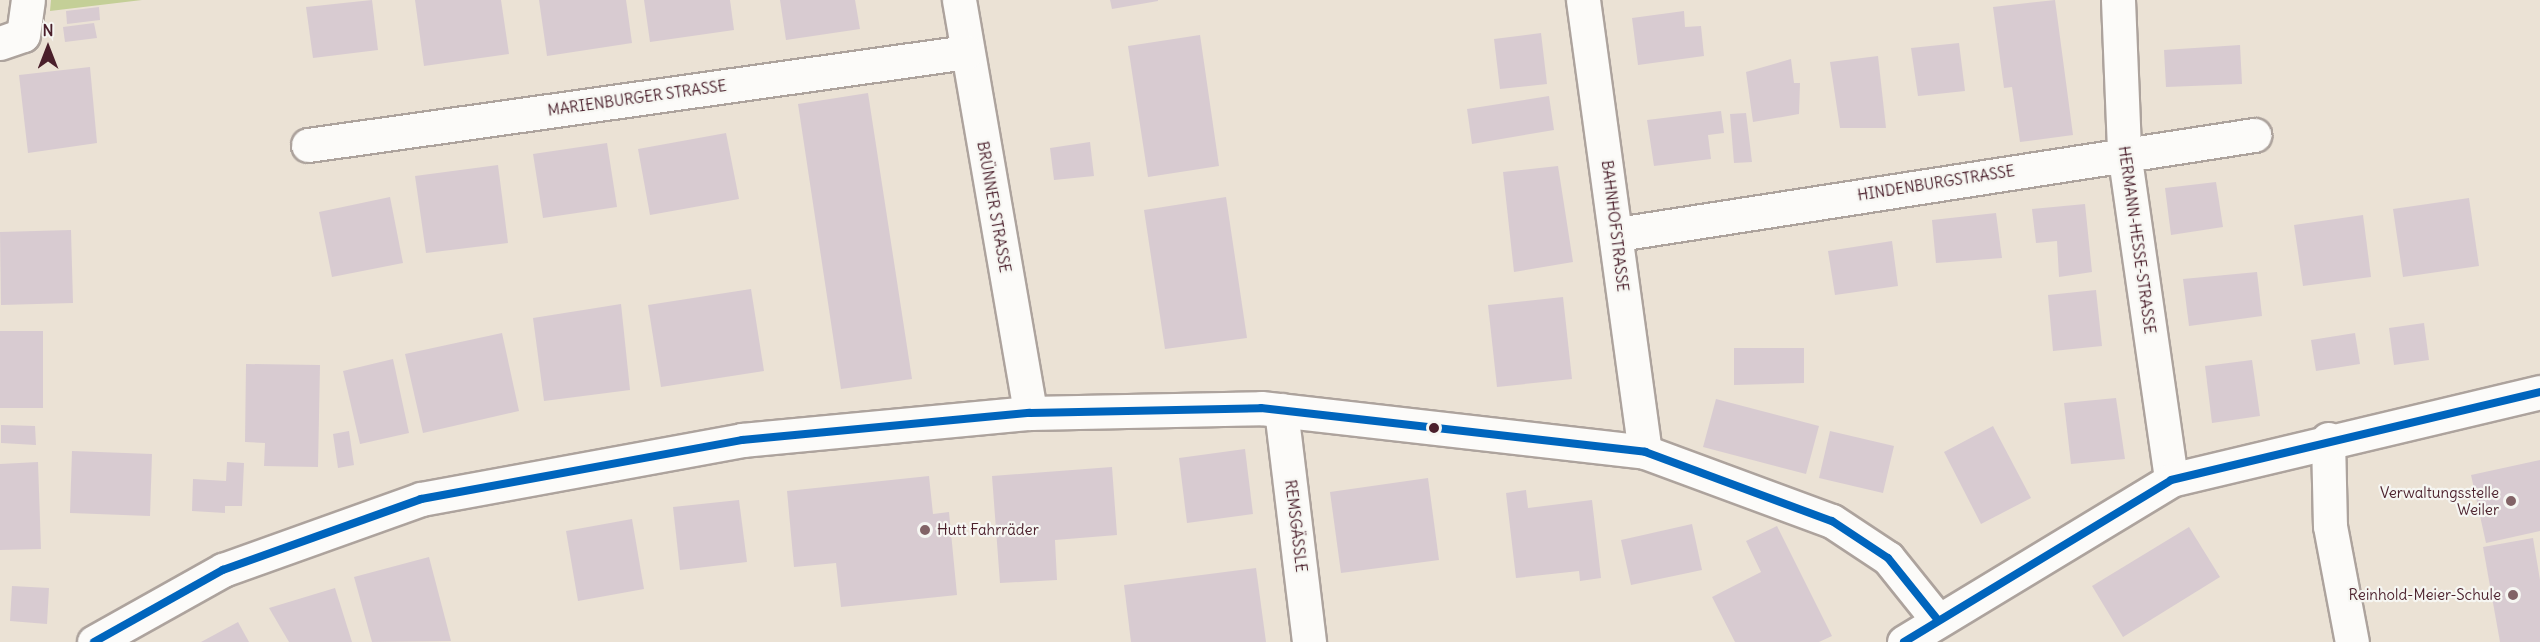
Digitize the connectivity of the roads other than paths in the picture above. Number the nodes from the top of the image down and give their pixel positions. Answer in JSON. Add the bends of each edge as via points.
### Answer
{"nodes":[{"id":1,"x":28,"y":0,"type":"edge"},
{"id":2,"x":959,"y":0,"type":"edge"},
{"id":3,"x":1583,"y":0,"type":"edge"},
{"id":4,"x":2118,"y":0,"type":"edge"},
{"id":5,"x":0,"y":43,"type":"edge"},
{"id":6,"x":966,"y":52,"type":"junction"},
{"id":7,"x":2254,"y":135,"type":"dead end"},
{"id":8,"x":308,"y":145,"type":"dead end"},
{"id":9,"x":2124,"y":152,"type":"junction"},
{"id":10,"x":1618,"y":234,"type":"junction"},
{"id":11,"x":2540,"y":392,"type":"edge"},
{"id":12,"x":1281,"y":410,"type":"junction"},
{"id":13,"x":1030,"y":413,"type":"junction"},
{"id":14,"x":2328,"y":439,"type":"junction"},
{"id":15,"x":1645,"y":452,"type":"junction"},
{"id":16,"x":2170,"y":480,"type":"junction"},
{"id":17,"x":1937,"y":619,"type":"junction"},
{"id":18,"x":94,"y":642,"type":"edge"},
{"id":19,"x":1309,"y":642,"type":"edge"},
{"id":20,"x":1904,"y":642,"type":"edge"},
{"id":21,"x":2352,"y":642,"type":"edge"}],
"edges":[{"from":1,"to":5,"type":"street","via":[[23,35]]},
{"from":2,"to":6,"type":"street","name":"BRÜNNER STRASSE"},
{"from":3,"to":10,"type":"street","name":"BAHNHOFSTRASSE"},
{"from":4,"to":9,"type":"street","name":"HERMANN-HESSE-STRASSE"},
{"from":6,"to":8,"type":"street","name":"MARIENBURGER STRASSE"},
{"from":6,"to":13,"type":"street","name":"BRÜNNER STRASSE"},
{"from":7,"to":9,"type":"street","name":"HINDENBURGSTRASSE"},
{"from":9,"to":10,"type":"street","name":"HINDENBURGSTRASSE"},
{"from":9,"to":16,"type":"street","name":"HERMANN-HESSE-STRASSE"},
{"from":10,"to":15,"type":"street","name":"BAHNHOFSTRASSE"},
{"from":11,"to":14,"type":"street"},
{"from":12,"to":13,"type":"street"},
{"from":12,"to":15,"type":"street"},
{"from":12,"to":19,"type":"street","name":"REMSGÄSSLE"},
{"from":13,"to":18,"type":"street","via":[[742,440],[421,499],[223,570]]},
{"from":14,"to":16,"type":"street"},
{"from":14,"to":21,"type":"street","via":[[2330,526]]},
{"from":15,"to":17,"type":"street","via":[[1832,521],[1888,558]]},
{"from":16,"to":17,"type":"street"},
{"from":17,"to":20,"type":"street"}]}
